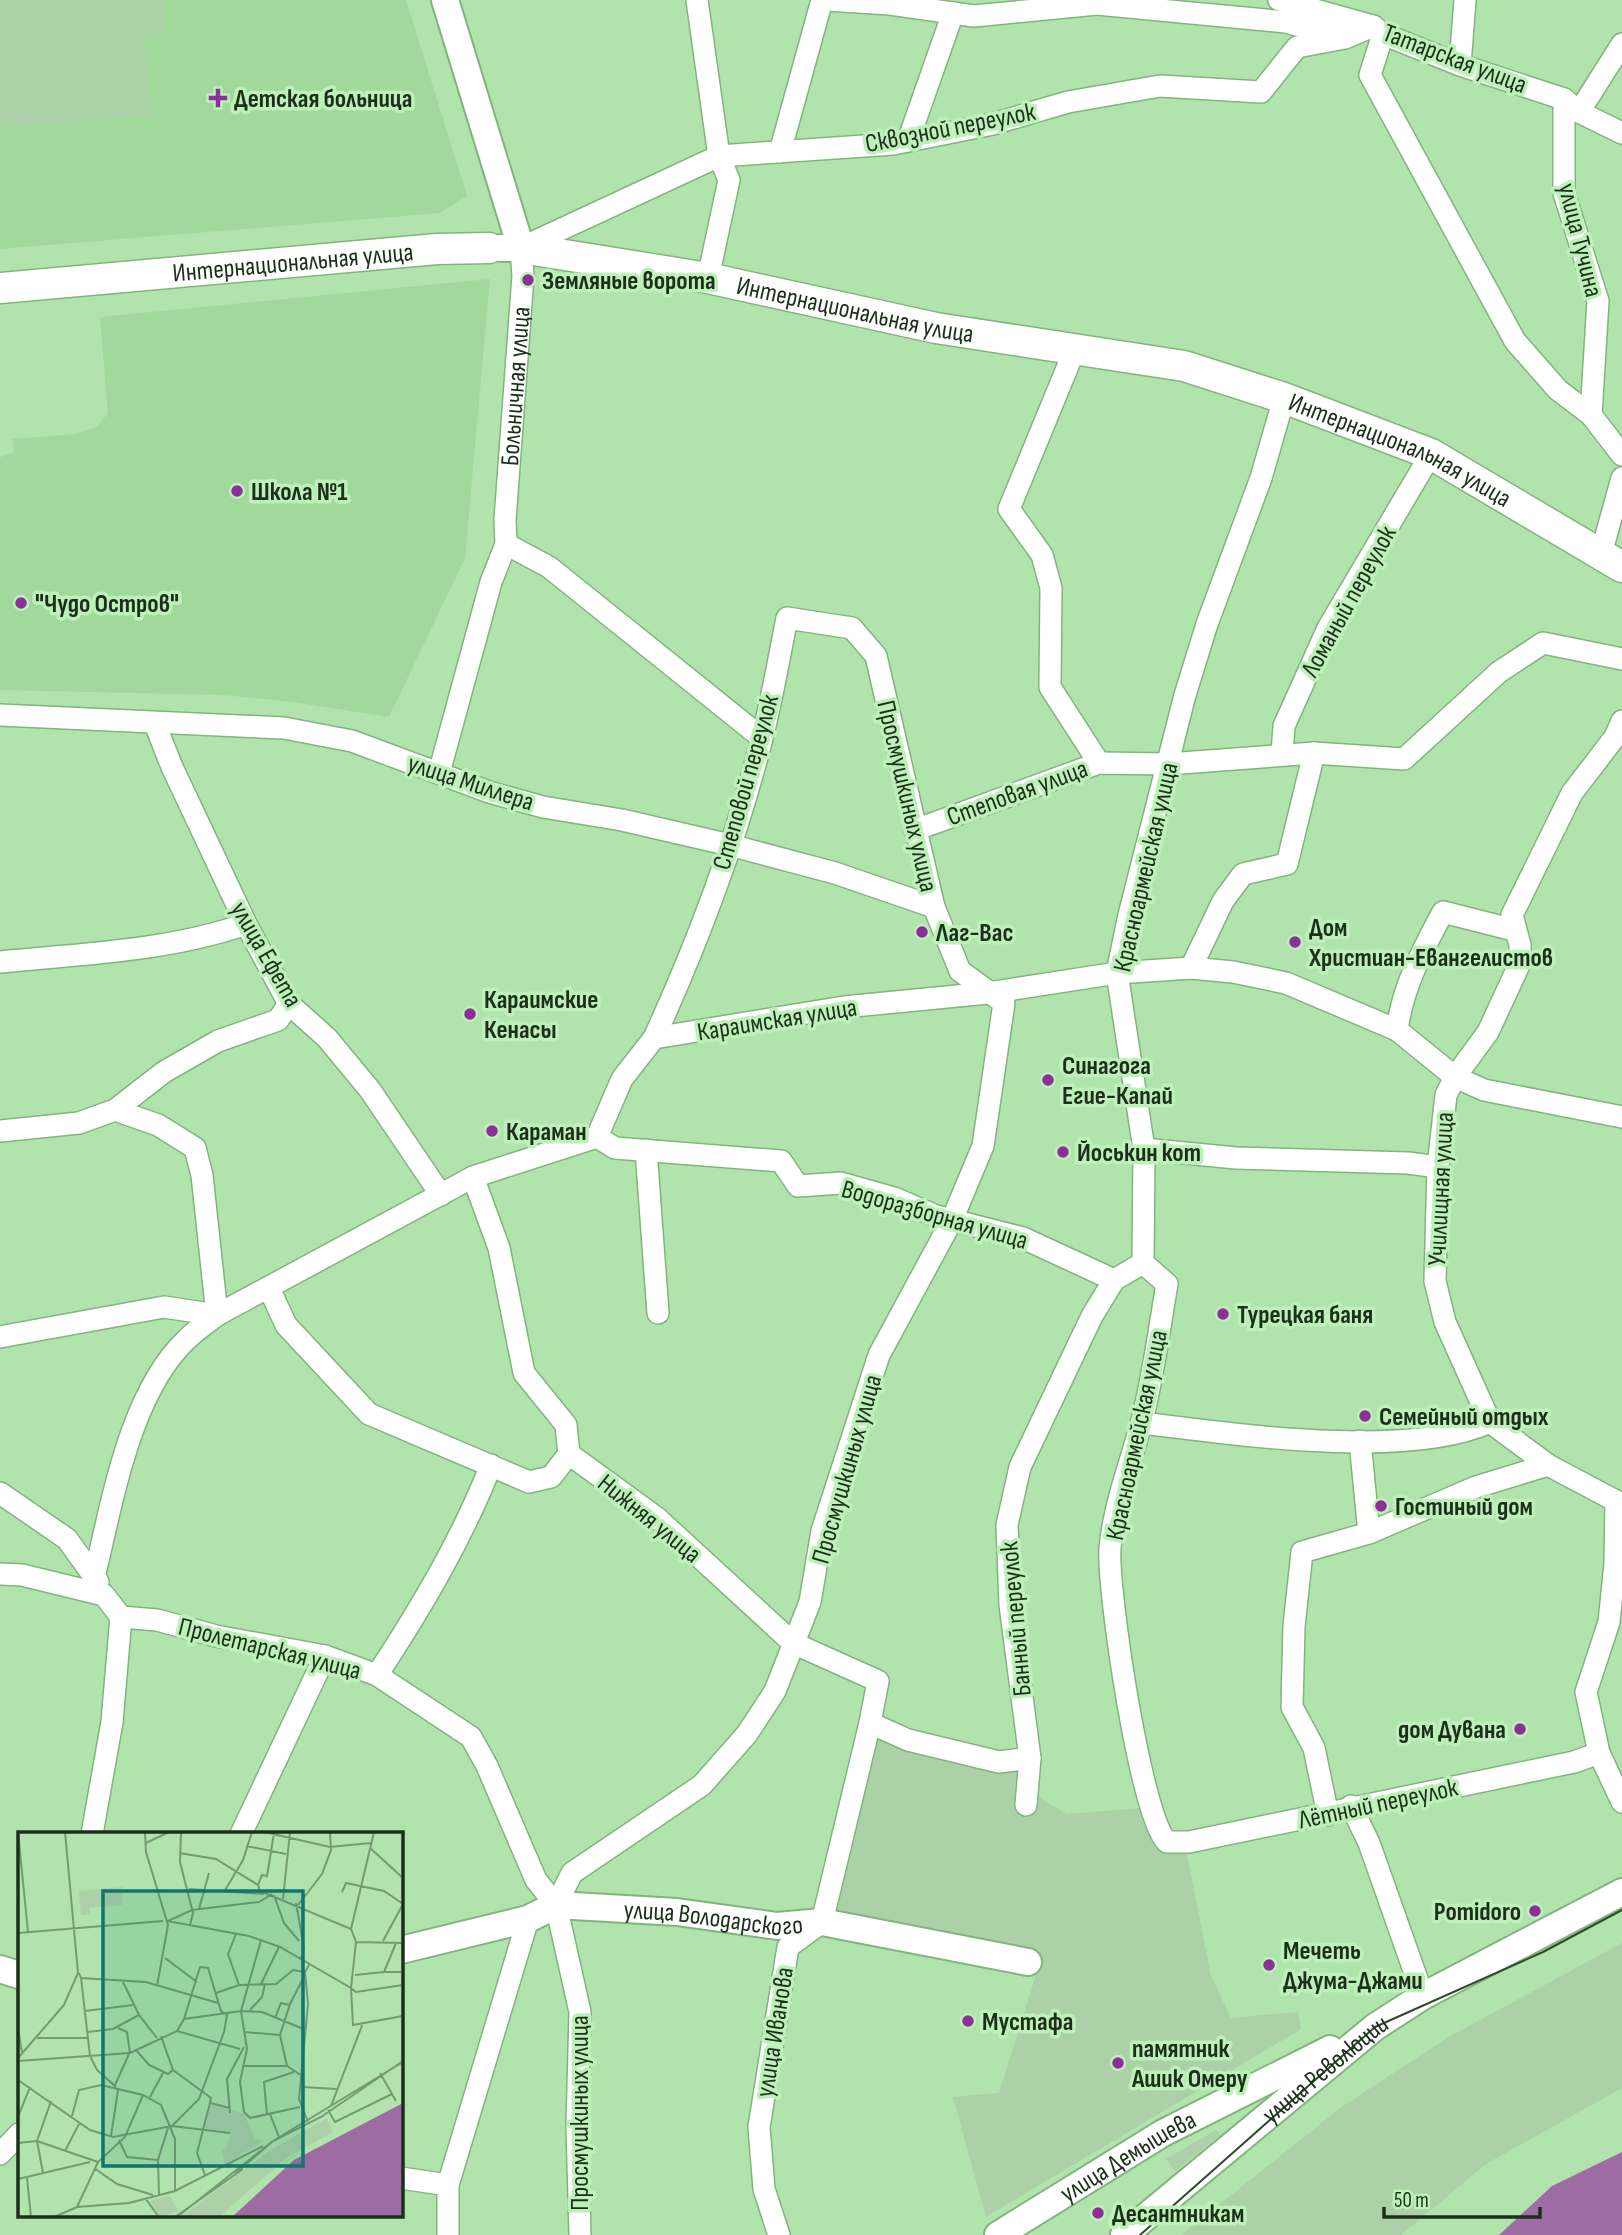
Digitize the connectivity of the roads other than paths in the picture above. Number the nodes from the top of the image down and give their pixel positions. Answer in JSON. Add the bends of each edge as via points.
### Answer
{"nodes":[{"id":1,"x":445,"y":0,"type":"edge"},
{"id":2,"x":697,"y":0,"type":"edge"},
{"id":3,"x":824,"y":0,"type":"edge"},
{"id":4,"x":1279,"y":0,"type":"edge"},
{"id":5,"x":1465,"y":0,"type":"edge"},
{"id":6,"x":978,"y":8,"type":"edge"},
{"id":7,"x":953,"y":13,"type":"junction"},
{"id":8,"x":1378,"y":30,"type":"junction"},
{"id":9,"x":1345,"y":38,"type":"junction"},
{"id":10,"x":1622,"y":44,"type":"edge"},
{"id":11,"x":1460,"y":65,"type":"junction"},
{"id":12,"x":1572,"y":105,"type":"junction"},
{"id":13,"x":1622,"y":133,"type":"edge"},
{"id":14,"x":908,"y":141,"type":"junction"},
{"id":15,"x":779,"y":152,"type":"junction"},
{"id":16,"x":719,"y":156,"type":"junction"},
{"id":17,"x":489,"y":248,"type":"joint"},
{"id":18,"x":521,"y":248,"type":"junction"},
{"id":19,"x":708,"y":278,"type":"junction"},
{"id":20,"x":0,"y":288,"type":"edge"},
{"id":21,"x":1075,"y":349,"type":"junction"},
{"id":22,"x":1283,"y":398,"type":"junction"},
{"id":23,"x":1591,"y":415,"type":"junction"},
{"id":24,"x":1431,"y":454,"type":"junction"},
{"id":25,"x":1622,"y":455,"type":"edge"},
{"id":26,"x":1622,"y":478,"type":"edge"},
{"id":27,"x":506,"y":544,"type":"junction"},
{"id":28,"x":1612,"y":561,"type":"edge"},
{"id":29,"x":876,"y":656,"type":"joint"},
{"id":30,"x":1622,"y":659,"type":"edge"},
{"id":31,"x":0,"y":715,"type":"edge"},
{"id":32,"x":1622,"y":721,"type":"edge"},
{"id":33,"x":155,"y":724,"type":"junction"},
{"id":34,"x":762,"y":738,"type":"junction"},
{"id":35,"x":1314,"y":752,"type":"junction"},
{"id":36,"x":1282,"y":754,"type":"junction"},
{"id":37,"x":1099,"y":763,"type":"junction"},
{"id":38,"x":1168,"y":764,"type":"junction"},
{"id":39,"x":439,"y":773,"type":"junction"},
{"id":40,"x":915,"y":830,"type":"junction"},
{"id":41,"x":730,"y":845,"type":"junction"},
{"id":42,"x":934,"y":907,"type":"junction"},
{"id":43,"x":246,"y":923,"type":"junction"},
{"id":44,"x":1514,"y":930,"type":"junction"},
{"id":45,"x":0,"y":962,"type":"edge"},
{"id":46,"x":1191,"y":968,"type":"junction"},
{"id":47,"x":1117,"y":973,"type":"junction"},
{"id":48,"x":988,"y":993,"type":"junction"},
{"id":49,"x":289,"y":1004,"type":"junction"},
{"id":50,"x":1397,"y":1030,"type":"junction"},
{"id":51,"x":654,"y":1038,"type":"junction"},
{"id":52,"x":1455,"y":1077,"type":"junction"},
{"id":53,"x":115,"y":1111,"type":"junction"},
{"id":54,"x":1622,"y":1117,"type":"edge"},
{"id":55,"x":0,"y":1131,"type":"edge"},
{"id":56,"x":597,"y":1136,"type":"junction"},
{"id":57,"x":1144,"y":1149,"type":"junction"},
{"id":58,"x":646,"y":1150,"type":"junction"},
{"id":59,"x":1438,"y":1167,"type":"junction"},
{"id":60,"x":473,"y":1177,"type":"junction"},
{"id":61,"x":441,"y":1195,"type":"junction"},
{"id":62,"x":952,"y":1220,"type":"junction"},
{"id":63,"x":1143,"y":1263,"type":"junction"},
{"id":64,"x":1114,"y":1280,"type":"junction"},
{"id":65,"x":269,"y":1289,"type":"junction"},
{"id":66,"x":658,"y":1313,"type":"dead end"},
{"id":67,"x":217,"y":1315,"type":"junction"},
{"id":68,"x":0,"y":1337,"type":"edge"},
{"id":69,"x":1490,"y":1422,"type":"junction"},
{"id":70,"x":1142,"y":1423,"type":"junction"},
{"id":71,"x":1360,"y":1441,"type":"junction"},
{"id":72,"x":569,"y":1454,"type":"junction"},
{"id":73,"x":491,"y":1465,"type":"junction"},
{"id":74,"x":1548,"y":1465,"type":"junction"},
{"id":75,"x":0,"y":1493,"type":"edge"},
{"id":76,"x":1619,"y":1500,"type":"edge"},
{"id":77,"x":1369,"y":1533,"type":"junction"},
{"id":78,"x":94,"y":1573,"type":"junction"},
{"id":79,"x":0,"y":1574,"type":"edge"},
{"id":80,"x":1617,"y":1588,"type":"edge"},
{"id":81,"x":104,"y":1595,"type":"junction"},
{"id":82,"x":121,"y":1617,"type":"junction"},
{"id":83,"x":793,"y":1643,"type":"junction"},
{"id":84,"x":325,"y":1657,"type":"junction"},
{"id":85,"x":377,"y":1675,"type":"junction"},
{"id":86,"x":870,"y":1723,"type":"junction"},
{"id":87,"x":1599,"y":1753,"type":"junction"},
{"id":88,"x":1030,"y":1758,"type":"junction"},
{"id":89,"x":1622,"y":1802,"type":"edge"},
{"id":90,"x":1026,"y":1805,"type":"dead end"},
{"id":91,"x":1351,"y":1806,"type":"junction"},
{"id":92,"x":1328,"y":1815,"type":"junction"},
{"id":93,"x":92,"y":1832,"type":"edge"},
{"id":94,"x":242,"y":1832,"type":"edge"},
{"id":95,"x":1158,"y":1834,"type":"joint"},
{"id":96,"x":1622,"y":1892,"type":"edge"},
{"id":97,"x":556,"y":1905,"type":"junction"},
{"id":98,"x":528,"y":1919,"type":"junction"},
{"id":99,"x":822,"y":1922,"type":"junction"},
{"id":100,"x":402,"y":1950,"type":"edge"},
{"id":101,"x":1028,"y":1962,"type":"dead end"},
{"id":102,"x":0,"y":1969,"type":"edge"},
{"id":103,"x":18,"y":1975,"type":"edge"},
{"id":104,"x":1423,"y":1996,"type":"junction"},
{"id":105,"x":1375,"y":2027,"type":"junction"},
{"id":106,"x":18,"y":2135,"type":"edge"},
{"id":107,"x":0,"y":2154,"type":"edge"},
{"id":108,"x":402,"y":2178,"type":"edge"},
{"id":109,"x":448,"y":2185,"type":"junction"},
{"id":110,"x":448,"y":2235,"type":"edge"},
{"id":111,"x":580,"y":2235,"type":"edge"},
{"id":112,"x":779,"y":2235,"type":"edge"},
{"id":113,"x":998,"y":2235,"type":"edge"},
{"id":114,"x":1124,"y":2235,"type":"edge"}],
"edges":[{"from":1,"to":18,"type":"street","name":"Больничная улица"},
{"from":2,"to":16,"type":"street"},
{"from":3,"to":7,"type":"street"},
{"from":3,"to":15,"type":"street"},
{"from":4,"to":8,"type":"street","name":"Татарская улица"},
{"from":5,"to":11,"type":"street"},
{"from":6,"to":7,"type":"street"},
{"from":6,"to":9,"type":"street","via":[[1097,4],[1286,22]]},
{"from":7,"to":14,"type":"street"},
{"from":8,"to":9,"type":"street","name":"Сквозной переулок"},
{"from":8,"to":11,"type":"street","name":"Татарская улица"},
{"from":8,"to":23,"type":"street","via":[[1370,75],[1468,261],[1515,341],[1558,390]]},
{"from":9,"to":14,"type":"street","name":"Сквозной переулок","via":[[1297,47],[1261,92],[1160,86]]},
{"from":10,"to":12,"type":"street"},
{"from":11,"to":12,"type":"street","name":"Татарская улица"},
{"from":12,"to":13,"type":"street","name":"Татарская улица"},
{"from":12,"to":23,"type":"street","name":"улица Тучина","via":[[1564,193],[1598,301]]},
{"from":14,"to":15,"type":"street","name":"Сквозной переулок"},
{"from":15,"to":16,"type":"street","name":"Сквозной переулок"},
{"from":16,"to":18,"type":"street","name":"Сквозной переулок"},
{"from":16,"to":19,"type":"street","via":[[729,180]]},
{"from":17,"to":18,"type":"street","name":"Интернациональная улица"},
{"from":17,"to":20,"type":"main road","name":"Интернациональная улица"},
{"from":18,"to":19,"type":"main road","name":"Интернациональная улица"},
{"from":18,"to":27,"type":"street","name":"Больничная улица"},
{"from":19,"to":21,"type":"main road","name":"Интернациональная улица","via":[[936,328]]},
{"from":21,"to":22,"type":"main road","name":"Интернациональная улица","via":[[1184,366]]},
{"from":21,"to":37,"type":"street","via":[[1009,509],[1042,555],[1051,588],[1049,687]]},
{"from":22,"to":24,"type":"main road","name":"Интернациональная улица"},
{"from":22,"to":38,"type":"street","name":"Красноармейская улица","via":[[1261,478],[1207,624]]},
{"from":23,"to":25,"type":"street"},
{"from":24,"to":28,"type":"main road","name":"Интернациональная улица"},
{"from":24,"to":36,"type":"street","name":"Ломаный переулок","via":[[1328,628],[1283,726]]},
{"from":26,"to":28,"type":"street"},
{"from":27,"to":34,"type":"street","via":[[548,567]]},
{"from":27,"to":39,"type":"street","name":"Больничная улица","via":[[491,582]]},
{"from":29,"to":34,"type":"street","name":"Степовой переулок","via":[[852,628],[787,618]]},
{"from":29,"to":40,"type":"street","name":"Просмушкиных улица"},
{"from":30,"to":35,"type":"street","name":"Степовая улица","via":[[1544,643],[1499,672],[1404,759]]},
{"from":31,"to":33,"type":"street","name":"улица Миллера"},
{"from":32,"to":44,"type":"street","name":"Училищная улица","via":[[1572,793],[1512,915]]},
{"from":33,"to":39,"type":"street","name":"улица Миллера","via":[[284,728],[352,741]]},
{"from":33,"to":43,"type":"street","name":"улица Ефета"},
{"from":34,"to":41,"type":"street","name":"Степовой переулок"},
{"from":35,"to":36,"type":"street","name":"Степовая улица"},
{"from":35,"to":46,"type":"street","via":[[1287,864],[1243,874],[1223,901]]},
{"from":36,"to":38,"type":"street","name":"Степовая улица"},
{"from":37,"to":38,"type":"street","name":"Степовая улица"},
{"from":37,"to":40,"type":"street","name":"Степовая улица"},
{"from":38,"to":47,"type":"street","name":"Красноармейская улица"},
{"from":39,"to":41,"type":"street","name":"улица Миллера","via":[[543,807]]},
{"from":40,"to":42,"type":"street","name":"Просмушкиных улица"},
{"from":41,"to":42,"type":"street","name":"улица Миллера","via":[[835,873]]},
{"from":41,"to":51,"type":"street","name":"Степовой переулок"},
{"from":42,"to":48,"type":"street","name":"Просмушкиных улица","via":[[960,971]]},
{"from":43,"to":45,"type":"street","via":[[215,934],[116,951]]},
{"from":43,"to":49,"type":"street","name":"улица Ефета"},
{"from":44,"to":50,"type":"street","via":[[1443,912],[1405,988]]},
{"from":44,"to":52,"type":"street","name":"Училищная улица","via":[[1520,963],[1488,1032]]},
{"from":46,"to":47,"type":"street","name":"Караимская улица"},
{"from":46,"to":50,"type":"street","name":"Караимская улица","via":[[1286,983]]},
{"from":47,"to":48,"type":"street","name":"Караимская улица"},
{"from":47,"to":57,"type":"street","name":"Красноармейская улица"},
{"from":48,"to":51,"type":"street","name":"Караимская улица","via":[[844,1007]]},
{"from":48,"to":62,"type":"street","name":"Просмушкиных улица","via":[[1004,1003],[987,1122],[983,1146]]},
{"from":49,"to":53,"type":"street","via":[[278,1020],[218,1041],[164,1072]]},
{"from":49,"to":61,"type":"street","name":"улица Ефета","via":[[327,1038],[370,1090]]},
{"from":50,"to":52,"type":"street","name":"Караимская улица"},
{"from":51,"to":56,"type":"street","via":[[622,1079]]},
{"from":52,"to":54,"type":"street","name":"Караимская улица","via":[[1484,1090]]},
{"from":52,"to":59,"type":"street","name":"Училищная улица","via":[[1446,1095]]},
{"from":53,"to":55,"type":"street","via":[[79,1123]]},
{"from":53,"to":67,"type":"street","via":[[158,1125],[195,1148]]},
{"from":56,"to":58,"type":"street","name":"Водоразборная улица","via":[[615,1148]]},
{"from":56,"to":60,"type":"street"},
{"from":57,"to":59,"type":"street"},
{"from":57,"to":63,"type":"street","name":"Красноармейская улица"},
{"from":58,"to":62,"type":"street","name":"Водоразборная улица","via":[[781,1161],[798,1186],[841,1183]]},
{"from":58,"to":66,"type":"street"},
{"from":59,"to":69,"type":"street","name":"Училищная улица","via":[[1435,1281],[1445,1322]]},
{"from":60,"to":61,"type":"street"},
{"from":60,"to":72,"type":"street","via":[[499,1248],[524,1373],[566,1425]]},
{"from":61,"to":65,"type":"street"},
{"from":62,"to":64,"type":"street","name":"Водоразборная улица","via":[[1023,1238]]},
{"from":62,"to":83,"type":"street","name":"Просмушкиных улица","via":[[879,1355],[822,1531],[810,1602]]},
{"from":63,"to":64,"type":"street","name":"Банный переулок"},
{"from":63,"to":70,"type":"street","name":"Красноармейская улица","via":[[1167,1284]]},
{"from":64,"to":88,"type":"street","name":"Банный переулок","via":[[1020,1467],[1007,1525],[1010,1605]]},
{"from":65,"to":67,"type":"street"},
{"from":65,"to":73,"type":"street","via":[[286,1325],[360,1407]]},
{"from":67,"to":68,"type":"street","via":[[164,1307]]},
{"from":67,"to":78,"type":"street","via":[[186,1340],[149,1390],[134,1427]]},
{"from":69,"to":71,"type":"street","via":[[1430,1437]]},
{"from":69,"to":74,"type":"street","name":"Училищная улица"},
{"from":70,"to":71,"type":"street","via":[[1239,1435]]},
{"from":70,"to":95,"type":"street","name":"Красноармейская улица","via":[[1115,1513],[1110,1550],[1135,1742]]},
{"from":71,"to":77,"type":"street"},
{"from":72,"to":73,"type":"street","via":[[551,1478],[529,1482]]},
{"from":72,"to":83,"type":"street","name":"Нижняя улица","via":[[657,1518]]},
{"from":73,"to":85,"type":"street","via":[[419,1611]]},
{"from":74,"to":76,"type":"street","name":"Училищная улица"},
{"from":74,"to":77,"type":"street","via":[[1476,1487]]},
{"from":75,"to":78,"type":"street","via":[[67,1539]]},
{"from":76,"to":80,"type":"street"},
{"from":77,"to":92,"type":"street","via":[[1302,1552],[1292,1707],[1314,1748]]},
{"from":78,"to":81,"type":"street"},
{"from":79,"to":81,"type":"street"},
{"from":80,"to":87,"type":"street","via":[[1586,1692]]},
{"from":81,"to":82,"type":"street"},
{"from":82,"to":84,"type":"street","name":"Пролетарская улица","via":[[157,1620]]},
{"from":82,"to":93,"type":"street","via":[[112,1722]]},
{"from":83,"to":86,"type":"street","name":"Нижняя улица","via":[[878,1681]]},
{"from":83,"to":97,"type":"street","name":"Просмушкиных улица","via":[[775,1691],[747,1734],[702,1785],[572,1872]]},
{"from":84,"to":85,"type":"street","name":"Пролетарская улица"},
{"from":84,"to":94,"type":"street"},
{"from":85,"to":97,"type":"street","name":"Пролетарская улица","via":[[471,1737],[536,1880]]},
{"from":86,"to":88,"type":"street","via":[[908,1740],[999,1762]]},
{"from":86,"to":99,"type":"street"},
{"from":87,"to":89,"type":"street"},
{"from":87,"to":91,"type":"street","name":"Лётный переулок","via":[[1574,1762]]},
{"from":88,"to":90,"type":"street","name":"Банный переулок"},
{"from":91,"to":92,"type":"street","name":"Лётный переулок"},
{"from":91,"to":104,"type":"street","via":[[1369,1843]]},
{"from":92,"to":95,"type":"street","name":"Лётный переулок","via":[[1189,1842],[1167,1842]]},
{"from":96,"to":104,"type":"street","name":"улица Революции"},
{"from":97,"to":98,"type":"street","name":"улица Володарского"},
{"from":97,"to":99,"type":"street","name":"улица Володарского","via":[[677,1912],[777,1926]]},
{"from":97,"to":111,"type":"street","name":"Просмушкиных улица","via":[[580,2012]]},
{"from":98,"to":100,"type":"street","name":"улица Володарского"},
{"from":98,"to":109,"type":"street"},
{"from":99,"to":101,"type":"street","name":"улица Володарского"},
{"from":99,"to":112,"type":"street","name":"улица Иванова","via":[[788,1947],[759,2127],[764,2189]]},
{"from":102,"to":103,"type":"street"},
{"from":104,"to":105,"type":"street","name":"улица Революции"},
{"from":105,"to":113,"type":"street","name":"улица Демышева","via":[[1163,2133]]},
{"from":105,"to":114,"type":"street","name":"улица Революции"},
{"from":106,"to":107,"type":"street"},
{"from":108,"to":109,"type":"street"},
{"from":109,"to":110,"type":"street"}]}
